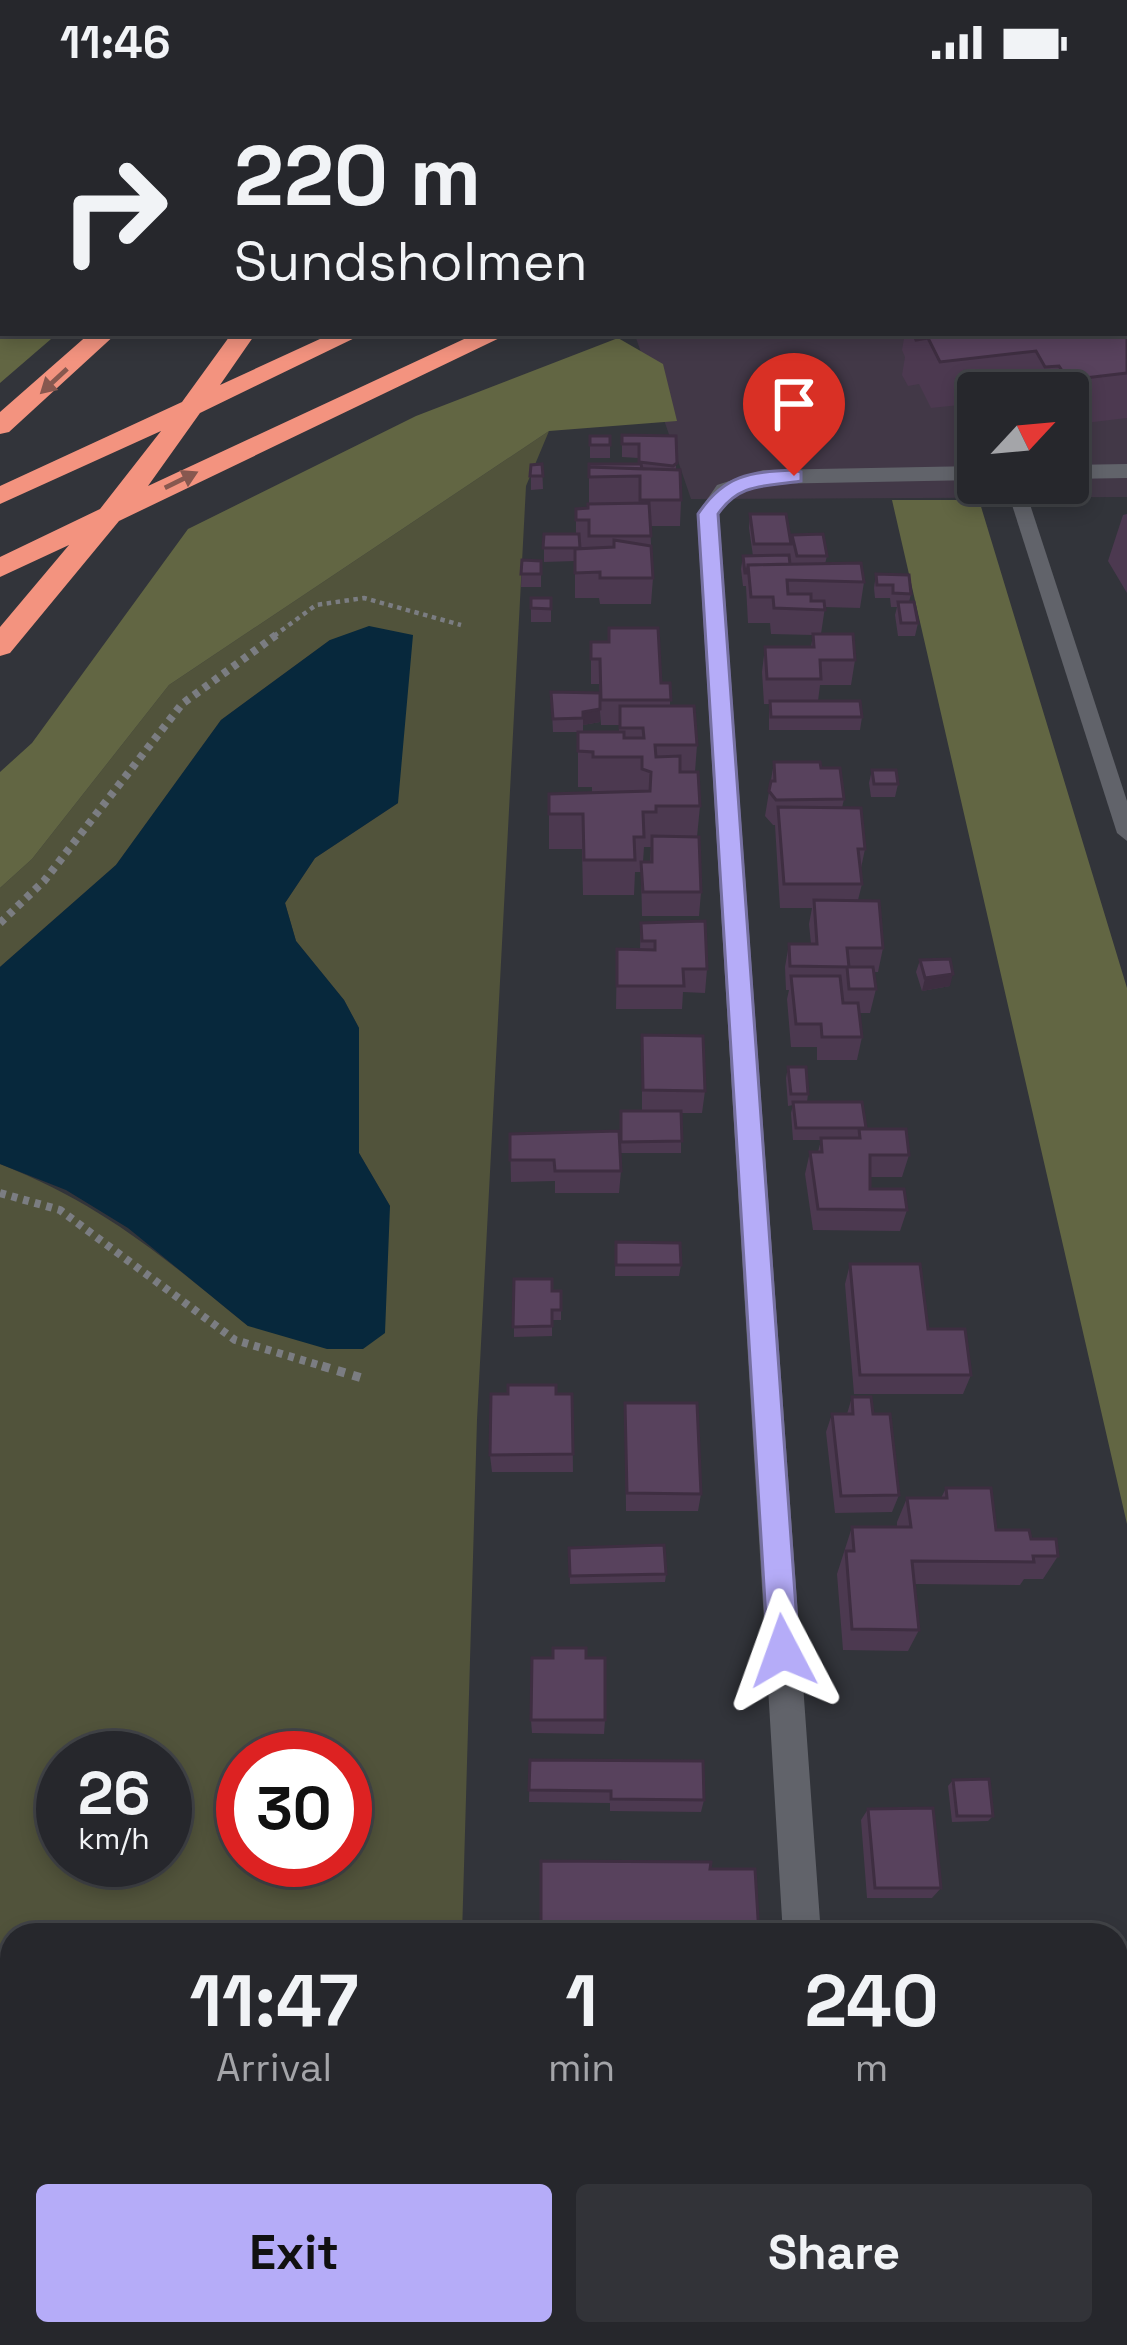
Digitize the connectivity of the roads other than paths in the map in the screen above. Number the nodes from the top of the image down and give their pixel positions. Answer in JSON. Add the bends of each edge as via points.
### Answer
{"nodes":[{"id":1,"x":102,"y":336,"type":"edge"},
{"id":2,"x":242,"y":336,"type":"edge"},
{"id":3,"x":347,"y":336,"type":"edge"},
{"id":4,"x":491,"y":336,"type":"edge"},
{"id":5,"x":0,"y":426,"type":"edge"},
{"id":6,"x":1127,"y":471,"type":"edge"},
{"id":7,"x":1089,"y":472,"type":"edge"},
{"id":8,"x":957,"y":473,"type":"edge"},
{"id":9,"x":0,"y":496,"type":"edge"},
{"id":10,"x":1021,"y":504,"type":"edge"},
{"id":11,"x":0,"y":568,"type":"edge"},
{"id":12,"x":0,"y":646,"type":"edge"},
{"id":13,"x":1127,"y":833,"type":"edge"},
{"id":14,"x":801,"y":1923,"type":"edge"}],
"edges":[{"from":1,"to":5,"type":"highway","one_way":true},
{"from":2,"to":12,"type":"highway","via":[[150,466]]},
{"from":3,"to":9,"type":"highway"},
{"from":11,"to":4,"type":"highway","one_way":true},
{"from":6,"to":7,"type":"street"},
{"from":8,"to":14,"type":"street","via":[[763,477],[725,490],[708,514]]},
{"from":10,"to":13,"type":"lane"}]}
